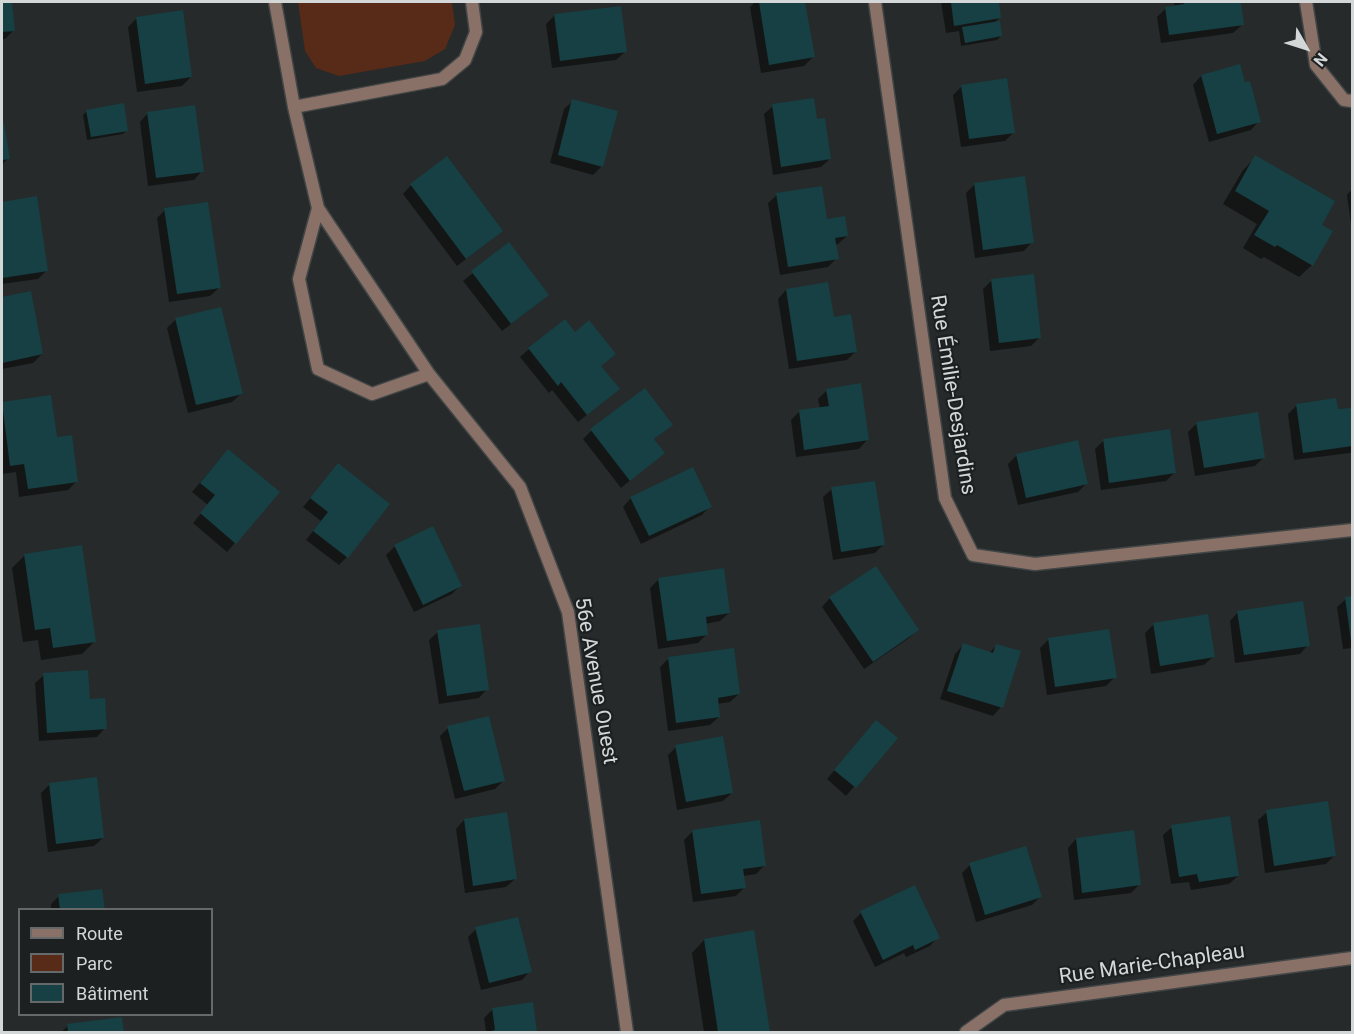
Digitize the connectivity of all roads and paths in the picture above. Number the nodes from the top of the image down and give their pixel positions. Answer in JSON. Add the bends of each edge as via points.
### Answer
{"nodes":[{"id":1,"x":274,"y":2,"type":"edge"},
{"id":2,"x":472,"y":2,"type":"edge"},
{"id":3,"x":875,"y":2,"type":"edge"},
{"id":4,"x":1306,"y":2,"type":"edge"},
{"id":5,"x":1353,"y":101,"type":"edge"},
{"id":6,"x":294,"y":107,"type":"junction"},
{"id":7,"x":318,"y":208,"type":"junction"},
{"id":8,"x":429,"y":374,"type":"junction"},
{"id":9,"x":1353,"y":530,"type":"edge"},
{"id":10,"x":1353,"y":958,"type":"edge"},
{"id":11,"x":627,"y":1032,"type":"edge"},
{"id":12,"x":966,"y":1032,"type":"edge"}],
"edges":[{"from":1,"to":6,"type":"street","name":"56e Avenue Ouest"},
{"from":2,"to":6,"type":"street","via":[[476,32],[465,60],[442,79]]},
{"from":3,"to":9,"type":"street","name":"Rue Émilie-Desjardins","via":[[945,498],[974,555],[1035,564]]},
{"from":4,"to":5,"type":"street","via":[[1316,65],[1344,100]]},
{"from":6,"to":7,"type":"street","name":"56e Avenue Ouest"},
{"from":7,"to":8,"type":"street","name":"56e Avenue Ouest"},
{"from":7,"to":8,"type":"street","name":"56e Avenue Ouest","via":[[299,279],[318,369],[372,394]]},
{"from":8,"to":11,"type":"street","name":"56e Avenue Ouest","via":[[520,487],[568,612]]},
{"from":10,"to":12,"type":"street","name":"Rue Marie-Chapleau","via":[[1004,1005]]}]}
